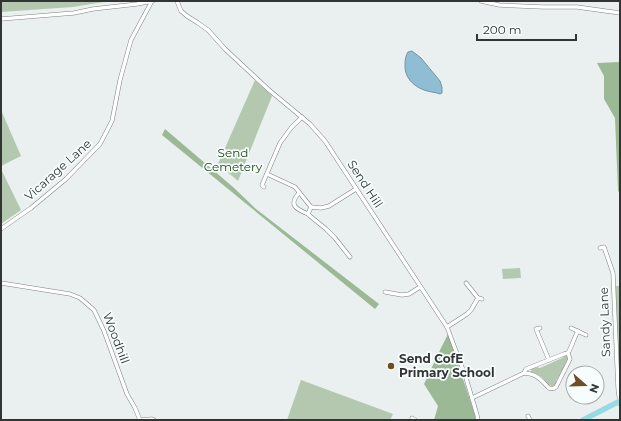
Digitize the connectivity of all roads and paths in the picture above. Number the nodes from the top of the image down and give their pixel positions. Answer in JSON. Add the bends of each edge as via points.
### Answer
{"nodes":[{"id":1,"x":152,"y":1,"type":"edge"},
{"id":2,"x":177,"y":1,"type":"edge"},
{"id":3,"x":481,"y":1,"type":"edge"},
{"id":4,"x":620,"y":13,"type":"edge"},
{"id":5,"x":1,"y":19,"type":"edge"},
{"id":6,"x":302,"y":117,"type":"junction"},
{"id":7,"x":267,"y":174,"type":"junction"},
{"id":8,"x":264,"y":187,"type":"dead end"},
{"id":9,"x":356,"y":189,"type":"junction"},
{"id":10,"x":299,"y":193,"type":"junction"},
{"id":11,"x":312,"y":207,"type":"junction"},
{"id":12,"x":308,"y":214,"type":"junction"},
{"id":13,"x":1,"y":229,"type":"edge"},
{"id":14,"x":600,"y":248,"type":"dead end"},
{"id":15,"x":350,"y":257,"type":"dead end"},
{"id":16,"x":1,"y":283,"type":"edge"},
{"id":17,"x":466,"y":283,"type":"dead end"},
{"id":18,"x":420,"y":287,"type":"junction"},
{"id":19,"x":385,"y":292,"type":"dead end"},
{"id":20,"x":450,"y":326,"type":"junction"},
{"id":21,"x":572,"y":328,"type":"dead end"},
{"id":22,"x":536,"y":329,"type":"dead end"},
{"id":23,"x":578,"y":331,"type":"junction"},
{"id":24,"x":586,"y":335,"type":"dead end"},
{"id":25,"x":568,"y":353,"type":"junction"},
{"id":26,"x":549,"y":360,"type":"junction"},
{"id":27,"x":524,"y":373,"type":"junction"},
{"id":28,"x":472,"y":398,"type":"junction"},
{"id":29,"x":620,"y":402,"type":"edge"},
{"id":30,"x":140,"y":420,"type":"edge"},
{"id":31,"x":154,"y":420,"type":"edge"},
{"id":32,"x":478,"y":420,"type":"edge"},
{"id":33,"x":583,"y":420,"type":"edge"}],
"edges":[{"from":1,"to":5,"type":"street","via":[[74,13]]},
{"from":1,"to":13,"type":"street","name":"Vicarage Lane","via":[[131,40],[112,121],[100,144],[66,179]]},
{"from":2,"to":6,"type":"street","name":"Send Hill","via":[[181,11],[208,30],[269,90]]},
{"from":3,"to":4,"type":"street","via":[[499,5],[577,7]]},
{"from":6,"to":7,"type":"street","via":[[280,143]]},
{"from":6,"to":9,"type":"street","name":"Send Hill","via":[[325,141]]},
{"from":7,"to":8,"type":"street","via":[[262,185]]},
{"from":7,"to":10,"type":"street","via":[[292,185]]},
{"from":9,"to":11,"type":"street","via":[[329,206]]},
{"from":9,"to":18,"type":"street","name":"Send Hill"},
{"from":10,"to":11,"type":"street"},
{"from":10,"to":12,"type":"street","via":[[293,202],[295,207]]},
{"from":11,"to":12,"type":"street"},
{"from":12,"to":15,"type":"street","via":[[335,238]]},
{"from":14,"to":29,"type":"street","name":"Sandy Lane","via":[[604,247],[613,273]]},
{"from":16,"to":30,"type":"street","name":"Woodhill","via":[[70,294],[80,298],[94,310],[124,387]]},
{"from":17,"to":20,"type":"street","via":[[480,299],[471,310]]},
{"from":18,"to":19,"type":"street","via":[[409,294]]},
{"from":18,"to":20,"type":"street","name":"Send Hill"},
{"from":20,"to":28,"type":"street","name":"Send Hill"},
{"from":21,"to":23,"type":"street"},
{"from":22,"to":26,"type":"street"},
{"from":23,"to":24,"type":"street"},
{"from":23,"to":25,"type":"street"},
{"from":25,"to":26,"type":"street"},
{"from":25,"to":27,"type":"street","via":[[570,359],[555,388],[549,388],[537,376]]},
{"from":26,"to":27,"type":"street","via":[[526,369]]},
{"from":27,"to":28,"type":"street"},
{"from":28,"to":32,"type":"street","name":"Send Hill"},
{"from":29,"to":33,"type":"main road"},
{"from":30,"to":31,"type":"street"}]}
